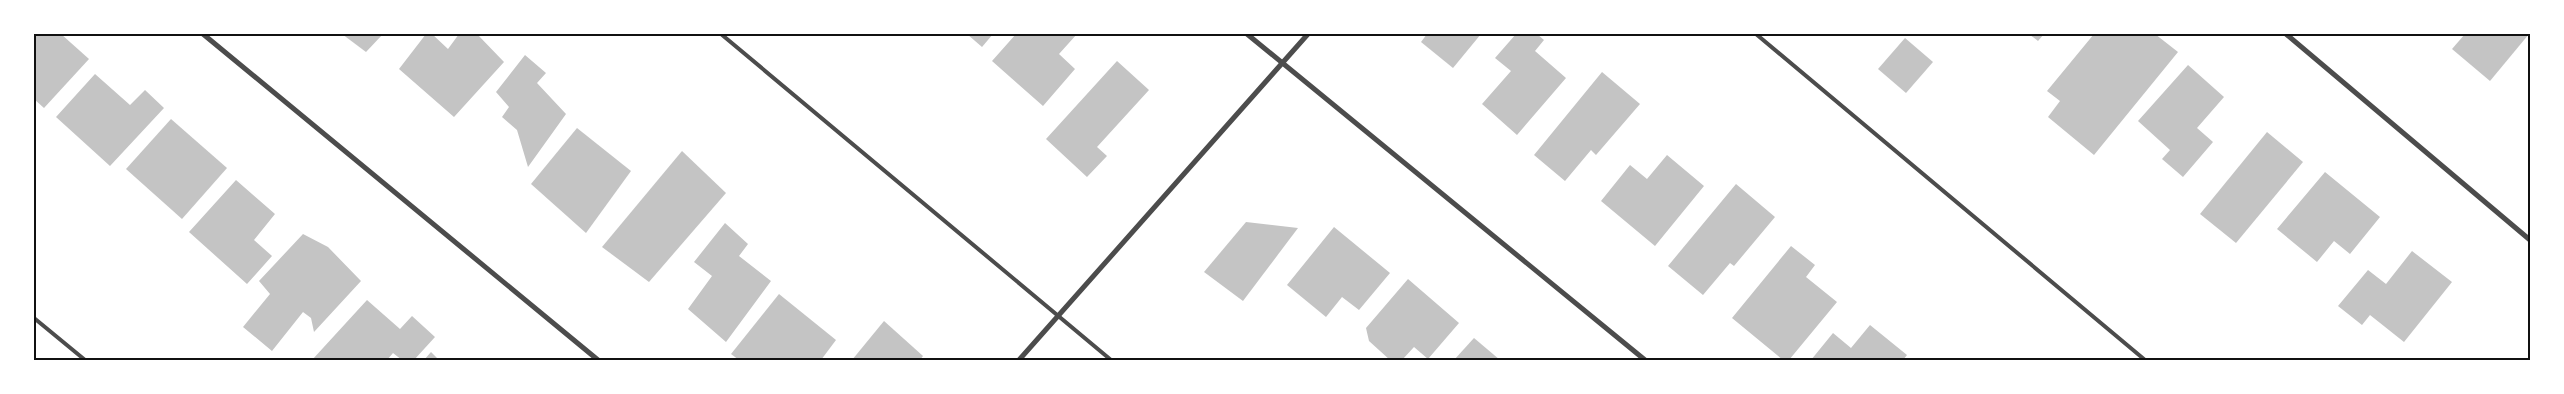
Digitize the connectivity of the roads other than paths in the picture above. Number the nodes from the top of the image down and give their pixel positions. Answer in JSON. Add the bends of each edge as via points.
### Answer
{"nodes":[{"id":1,"x":203,"y":34,"type":"edge"},
{"id":2,"x":721,"y":34,"type":"edge"},
{"id":3,"x":1247,"y":34,"type":"edge"},
{"id":4,"x":1308,"y":34,"type":"edge"},
{"id":5,"x":1756,"y":34,"type":"edge"},
{"id":6,"x":2286,"y":34,"type":"edge"},
{"id":7,"x":1282,"y":63,"type":"junction"},
{"id":8,"x":2530,"y":240,"type":"edge"},
{"id":9,"x":1058,"y":316,"type":"junction"},
{"id":10,"x":34,"y":318,"type":"edge"},
{"id":11,"x":85,"y":360,"type":"edge"},
{"id":12,"x":598,"y":360,"type":"edge"},
{"id":13,"x":1018,"y":360,"type":"edge"},
{"id":14,"x":1111,"y":360,"type":"edge"},
{"id":15,"x":1645,"y":360,"type":"edge"},
{"id":16,"x":2145,"y":360,"type":"edge"}],
"edges":[{"from":1,"to":12,"type":"street"},
{"from":2,"to":9,"type":"lane"},
{"from":3,"to":7,"type":"street"},
{"from":4,"to":7,"type":"street"},
{"from":5,"to":16,"type":"lane"},
{"from":6,"to":8,"type":"street"},
{"from":7,"to":9,"type":"street"},
{"from":7,"to":15,"type":"street"},
{"from":9,"to":13,"type":"street"},
{"from":9,"to":14,"type":"lane"},
{"from":10,"to":11,"type":"lane"}]}
